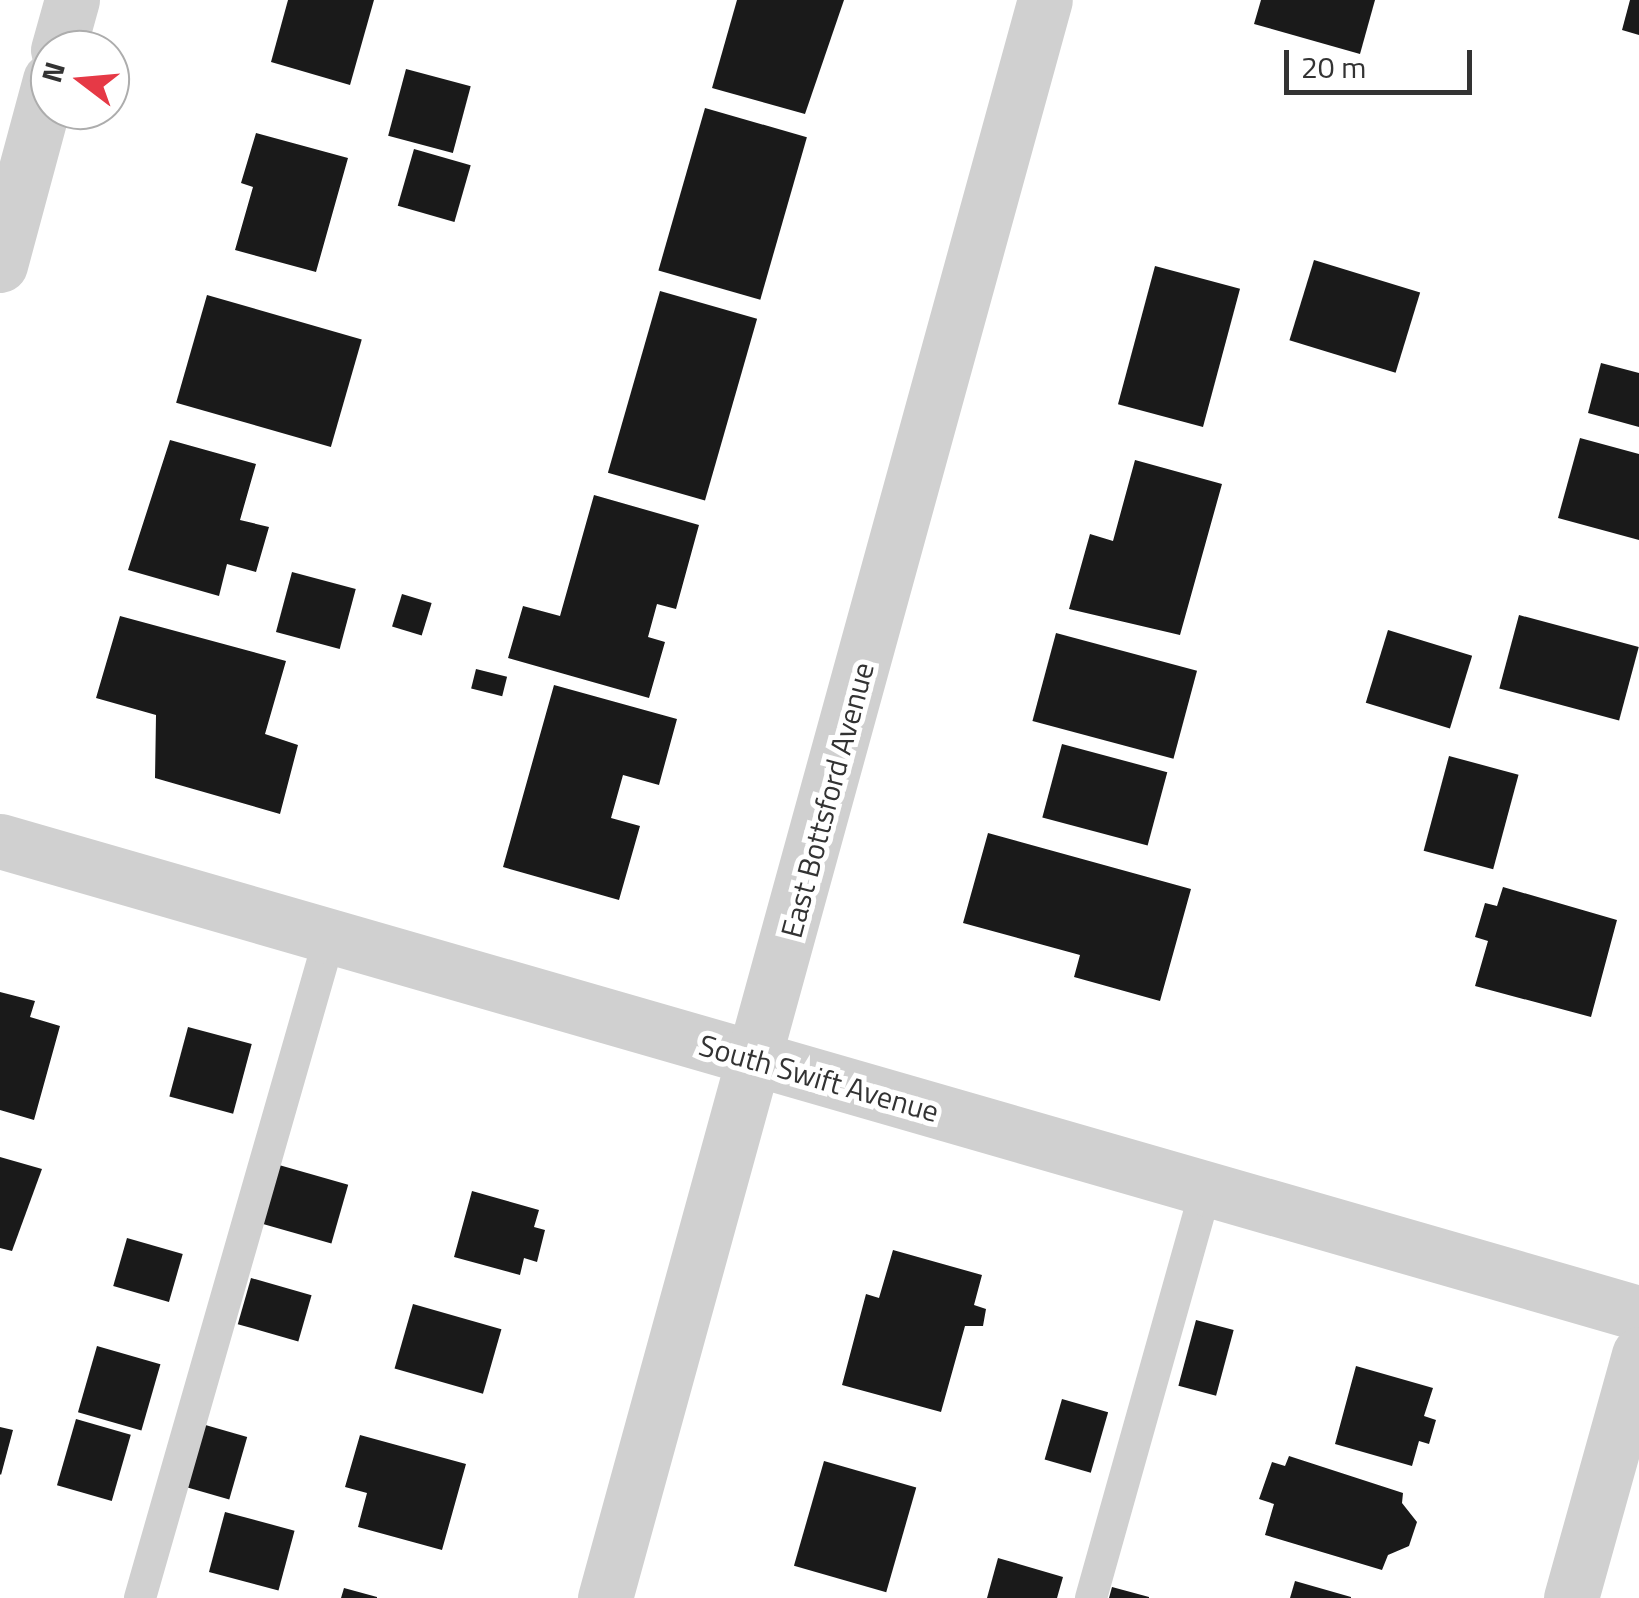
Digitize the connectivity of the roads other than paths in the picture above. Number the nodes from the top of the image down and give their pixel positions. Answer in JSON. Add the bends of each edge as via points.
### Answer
{"nodes":[{"id":1,"x":72,"y":0,"type":"edge"},
{"id":2,"x":1045,"y":0,"type":"edge"},
{"id":3,"x":64,"y":30,"type":"edge"},
{"id":4,"x":36,"y":130,"type":"edge"},
{"id":5,"x":0,"y":265,"type":"edge"},
{"id":6,"x":0,"y":841,"type":"edge"},
{"id":7,"x":330,"y":936,"type":"junction"},
{"id":8,"x":756,"y":1060,"type":"junction"},
{"id":9,"x":1206,"y":1190,"type":"junction"},
{"id":10,"x":1639,"y":1314,"type":"edge"},
{"id":11,"x":1639,"y":1354,"type":"edge"},
{"id":12,"x":140,"y":1598,"type":"edge"},
{"id":13,"x":604,"y":1598,"type":"edge"},
{"id":14,"x":1091,"y":1598,"type":"edge"},
{"id":15,"x":1572,"y":1598,"type":"edge"}],
"edges":[{"from":1,"to":3,"type":"street"},
{"from":2,"to":8,"type":"street","name":"East Bottsford Avenue"},
{"from":4,"to":5,"type":"street"},
{"from":6,"to":7,"type":"street","name":"South Swift Avenue"},
{"from":7,"to":8,"type":"street","name":"South Swift Avenue"},
{"from":7,"to":12,"type":"lane"},
{"from":8,"to":9,"type":"street","name":"South Swift Avenue"},
{"from":8,"to":13,"type":"street","name":"East Bottsford Avenue"},
{"from":9,"to":10,"type":"street","name":"South Swift Avenue"},
{"from":9,"to":14,"type":"lane"},
{"from":11,"to":15,"type":"street"}]}
